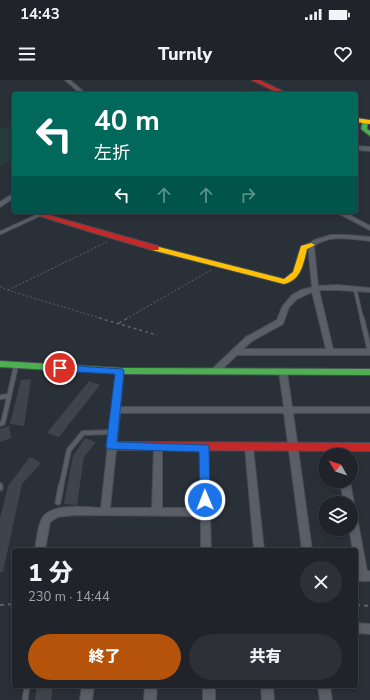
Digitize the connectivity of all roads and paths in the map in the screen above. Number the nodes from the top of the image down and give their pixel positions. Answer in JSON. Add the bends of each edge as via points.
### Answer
{"nodes":[{"id":1,"x":67,"y":80,"type":"edge"},
{"id":2,"x":255,"y":80,"type":"edge"},
{"id":3,"x":82,"y":92,"type":"edge"},
{"id":4,"x":281,"y":92,"type":"edge"},
{"id":5,"x":364,"y":121,"type":"edge"},
{"id":6,"x":370,"y":134,"type":"edge"},
{"id":7,"x":358,"y":148,"type":"edge"},
{"id":8,"x":370,"y":149,"type":"edge"},
{"id":9,"x":12,"y":197,"type":"edge"},
{"id":10,"x":4,"y":204,"type":"edge"},
{"id":11,"x":32,"y":214,"type":"edge"},
{"id":12,"x":37,"y":214,"type":"edge"},
{"id":13,"x":343,"y":214,"type":"edge"},
{"id":14,"x":370,"y":228,"type":"edge"},
{"id":15,"x":0,"y":233,"type":"edge"},
{"id":16,"x":114,"y":238,"type":"junction"},
{"id":17,"x":370,"y":239,"type":"edge"},
{"id":18,"x":311,"y":245,"type":"junction"},
{"id":19,"x":222,"y":264,"type":"junction"},
{"id":20,"x":0,"y":286,"type":"edge"},
{"id":21,"x":315,"y":288,"type":"junction"},
{"id":22,"x":356,"y":289,"type":"junction"},
{"id":23,"x":7,"y":290,"type":"junction"},
{"id":24,"x":370,"y":290,"type":"edge"},
{"id":25,"x":119,"y":323,"type":"junction"},
{"id":26,"x":157,"y":335,"type":"dead end"},
{"id":27,"x":235,"y":352,"type":"junction"},
{"id":28,"x":330,"y":352,"type":"junction"},
{"id":29,"x":370,"y":352,"type":"edge"},
{"id":30,"x":0,"y":364,"type":"edge"},
{"id":31,"x":16,"y":366,"type":"junction"},
{"id":32,"x":120,"y":371,"type":"junction"},
{"id":33,"x":214,"y":372,"type":"junction"},
{"id":34,"x":283,"y":372,"type":"junction"},
{"id":35,"x":370,"y":372,"type":"edge"},
{"id":36,"x":9,"y":396,"type":"junction"},
{"id":37,"x":0,"y":397,"type":"edge"},
{"id":38,"x":288,"y":409,"type":"junction"},
{"id":39,"x":116,"y":410,"type":"junction"},
{"id":40,"x":370,"y":410,"type":"edge"},
{"id":41,"x":0,"y":424,"type":"edge"},
{"id":42,"x":113,"y":432,"type":"junction"},
{"id":43,"x":111,"y":446,"type":"junction"},
{"id":44,"x":293,"y":446,"type":"junction"},
{"id":45,"x":158,"y":447,"type":"junction"},
{"id":46,"x":249,"y":447,"type":"junction"},
{"id":47,"x":370,"y":447,"type":"edge"},
{"id":48,"x":204,"y":448,"type":"junction"},
{"id":49,"x":318,"y":449,"type":"edge"},
{"id":50,"x":358,"y":449,"type":"edge"},
{"id":51,"x":0,"y":485,"type":"edge"},
{"id":52,"x":0,"y":488,"type":"edge"},
{"id":53,"x":58,"y":502,"type":"dead end"},
{"id":54,"x":105,"y":512,"type":"junction"},
{"id":55,"x":157,"y":512,"type":"junction"},
{"id":56,"x":205,"y":512,"type":"junction"},
{"id":57,"x":356,"y":536,"type":"edge"},
{"id":58,"x":40,"y":548,"type":"edge"},
{"id":59,"x":206,"y":548,"type":"edge"},
{"id":60,"x":258,"y":548,"type":"edge"},
{"id":61,"x":306,"y":548,"type":"edge"},
{"id":62,"x":358,"y":548,"type":"edge"},
{"id":63,"x":358,"y":549,"type":"edge"},
{"id":64,"x":363,"y":576,"type":"edge"},
{"id":65,"x":0,"y":604,"type":"edge"},
{"id":66,"x":12,"y":604,"type":"edge"},
{"id":67,"x":358,"y":605,"type":"edge"},
{"id":68,"x":370,"y":606,"type":"edge"},
{"id":69,"x":358,"y":628,"type":"edge"},
{"id":70,"x":370,"y":629,"type":"edge"},
{"id":71,"x":27,"y":688,"type":"edge"},
{"id":72,"x":88,"y":688,"type":"edge"},
{"id":73,"x":151,"y":688,"type":"edge"},
{"id":74,"x":209,"y":688,"type":"edge"},
{"id":75,"x":267,"y":688,"type":"edge"},
{"id":76,"x":324,"y":688,"type":"edge"},
{"id":77,"x":25,"y":700,"type":"edge"},
{"id":78,"x":86,"y":700,"type":"edge"},
{"id":79,"x":150,"y":700,"type":"edge"},
{"id":80,"x":209,"y":700,"type":"edge"},
{"id":81,"x":268,"y":700,"type":"edge"},
{"id":82,"x":326,"y":700,"type":"edge"}],
"edges":[{"from":1,"to":3,"type":"street"},
{"from":2,"to":4,"type":"street"},
{"from":5,"to":6,"type":"street","via":[[364,128]]},
{"from":7,"to":8,"type":"street"},
{"from":9,"to":10,"type":"street"},
{"from":11,"to":15,"type":"lane"},
{"from":12,"to":16,"type":"street"},
{"from":13,"to":14,"type":"street"},
{"from":16,"to":19,"type":"street"},
{"from":16,"to":23,"type":"path"},
{"from":17,"to":18,"type":"street","via":[[329,237],[315,241]]},
{"from":18,"to":19,"type":"street","via":[[304,248],[295,277],[290,281],[284,282]]},
{"from":18,"to":21,"type":"street"},
{"from":19,"to":25,"type":"path"},
{"from":20,"to":23,"type":"path"},
{"from":21,"to":22,"type":"street"},
{"from":21,"to":27,"type":"street","via":[[294,298],[286,306],[280,322],[249,339]]},
{"from":21,"to":28,"type":"street"},
{"from":22,"to":24,"type":"street"},
{"from":22,"to":29,"type":"lane"},
{"from":23,"to":25,"type":"path"},
{"from":25,"to":26,"type":"path"},
{"from":27,"to":28,"type":"street"},
{"from":27,"to":33,"type":"street"},
{"from":28,"to":29,"type":"street"},
{"from":30,"to":31,"type":"street"},
{"from":31,"to":32,"type":"street"},
{"from":31,"to":36,"type":"lane"},
{"from":32,"to":33,"type":"street"},
{"from":32,"to":39,"type":"street"},
{"from":33,"to":34,"type":"street"},
{"from":34,"to":35,"type":"street"},
{"from":34,"to":38,"type":"street"},
{"from":36,"to":37,"type":"lane"},
{"from":36,"to":41,"type":"lane"},
{"from":38,"to":39,"type":"street"},
{"from":38,"to":40,"type":"street"},
{"from":38,"to":44,"type":"street"},
{"from":39,"to":42,"type":"street"},
{"from":42,"to":43,"type":"street"},
{"from":42,"to":53,"type":"lane","via":[[83,433],[69,450]]},
{"from":43,"to":45,"type":"street"},
{"from":43,"to":54,"type":"street"},
{"from":44,"to":46,"type":"street"},
{"from":44,"to":49,"type":"street"},
{"from":44,"to":61,"type":"street"},
{"from":45,"to":48,"type":"street"},
{"from":45,"to":55,"type":"street"},
{"from":46,"to":48,"type":"street"},
{"from":46,"to":60,"type":"street"},
{"from":47,"to":50,"type":"street"},
{"from":48,"to":56,"type":"street"},
{"from":51,"to":52,"type":"lane"},
{"from":54,"to":55,"type":"street"},
{"from":54,"to":58,"type":"street","via":[[55,513],[48,517],[44,525]]},
{"from":55,"to":56,"type":"street"},
{"from":56,"to":59,"type":"street"},
{"from":57,"to":62,"type":"street"},
{"from":63,"to":64,"type":"street"},
{"from":65,"to":66,"type":"path"},
{"from":67,"to":68,"type":"path"},
{"from":69,"to":70,"type":"street"},
{"from":71,"to":77,"type":"lane"},
{"from":72,"to":78,"type":"street"},
{"from":73,"to":79,"type":"street"},
{"from":74,"to":80,"type":"street"},
{"from":75,"to":81,"type":"street"},
{"from":76,"to":82,"type":"street"}]}
